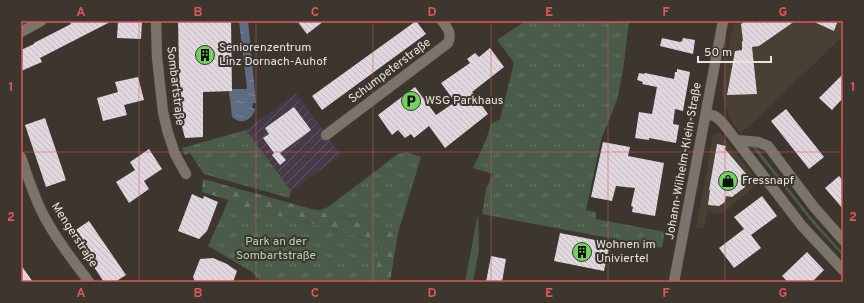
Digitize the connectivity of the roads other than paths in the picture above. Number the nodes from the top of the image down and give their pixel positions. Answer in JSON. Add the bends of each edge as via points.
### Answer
{"nodes":[{"id":1,"x":41,"y":21,"type":"edge"},
{"id":2,"x":156,"y":21,"type":"edge"},
{"id":3,"x":442,"y":21,"type":"edge"},
{"id":4,"x":723,"y":21,"type":"edge"},
{"id":5,"x":21,"y":32,"type":"edge"},
{"id":6,"x":706,"y":114,"type":"junction"},
{"id":7,"x":326,"y":135,"type":"dead end"},
{"id":8,"x":736,"y":140,"type":"junction"},
{"id":9,"x":21,"y":157,"type":"edge"},
{"id":10,"x":186,"y":174,"type":"dead end"},
{"id":11,"x":843,"y":240,"type":"edge"},
{"id":12,"x":843,"y":270,"type":"edge"},
{"id":13,"x":89,"y":282,"type":"edge"},
{"id":14,"x":674,"y":282,"type":"edge"}],
"edges":[{"from":1,"to":5,"type":"street"},
{"from":2,"to":10,"type":"street","name":"Sombartstraße","via":[[164,118],[175,154]]},
{"from":3,"to":7,"type":"street","name":"Schumpeterstraße","via":[[450,34],[448,43]]},
{"from":4,"to":6,"type":"street","name":"Johann-Wilhelm-Klein-Straße"},
{"from":6,"to":8,"type":"street","via":[[719,119]]},
{"from":6,"to":14,"type":"street","name":"Johann-Wilhelm-Klein-Straße"},
{"from":8,"to":11,"type":"street","via":[[758,142],[768,146],[814,207]]},
{"from":8,"to":12,"type":"street","via":[[802,226]]},
{"from":9,"to":13,"type":"street","name":"Mengerstraße","via":[[41,210]]}]}
